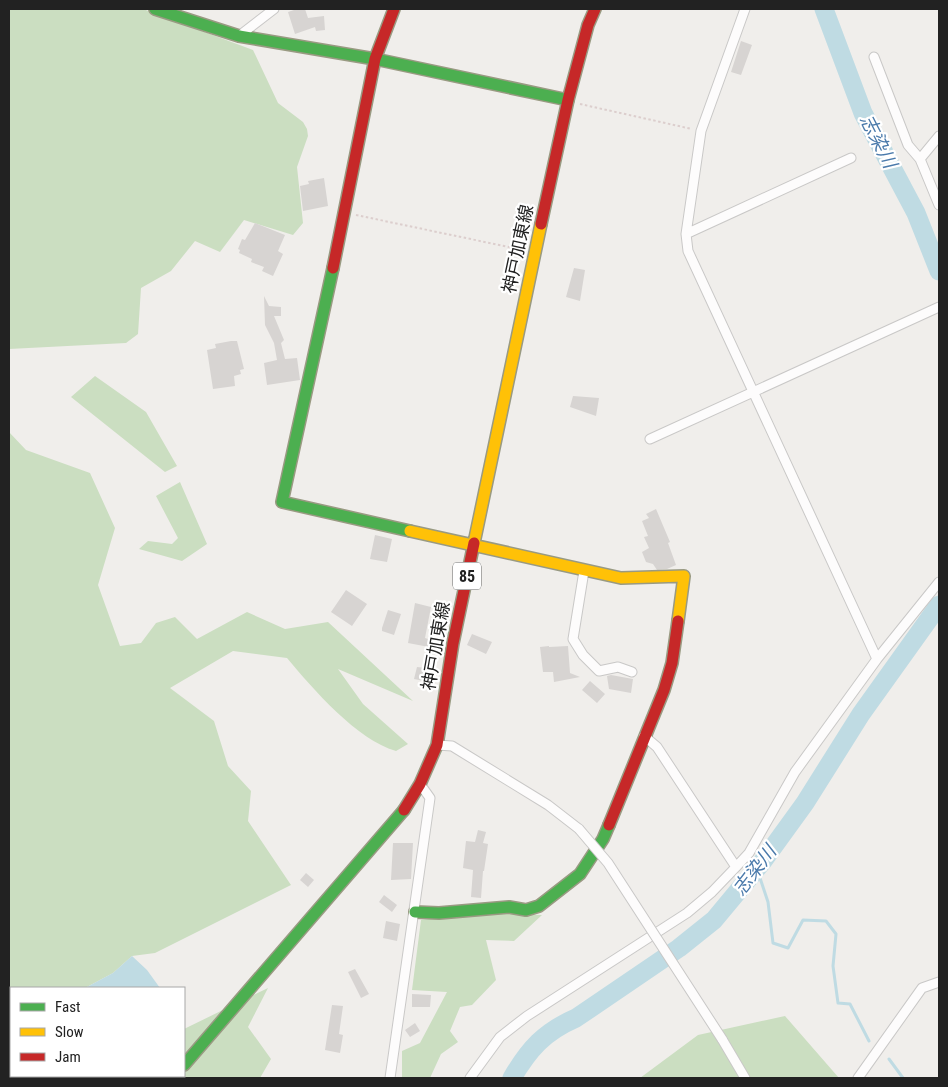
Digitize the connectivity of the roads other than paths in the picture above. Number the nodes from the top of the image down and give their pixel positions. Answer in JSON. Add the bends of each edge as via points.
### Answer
{"nodes":[{"id":1,"x":155,"y":9,"type":"edge"},
{"id":2,"x":274,"y":9,"type":"edge"},
{"id":3,"x":394,"y":9,"type":"edge"},
{"id":4,"x":595,"y":9,"type":"edge"},
{"id":5,"x":745,"y":9,"type":"edge"},
{"id":6,"x":239,"y":36,"type":"junction"},
{"id":7,"x":874,"y":57,"type":"dead end"},
{"id":8,"x":375,"y":59,"type":"junction"},
{"id":9,"x":568,"y":100,"type":"junction"},
{"id":10,"x":939,"y":136,"type":"edge"},
{"id":11,"x":851,"y":158,"type":"dead end"},
{"id":12,"x":920,"y":159,"type":"junction"},
{"id":13,"x":939,"y":205,"type":"edge"},
{"id":14,"x":686,"y":234,"type":"junction"},
{"id":15,"x":939,"y":307,"type":"edge"},
{"id":16,"x":754,"y":392,"type":"junction"},
{"id":17,"x":650,"y":439,"type":"dead end"},
{"id":18,"x":474,"y":545,"type":"junction"},
{"id":19,"x":584,"y":570,"type":"junction"},
{"id":20,"x":939,"y":582,"type":"edge"},
{"id":21,"x":877,"y":659,"type":"junction"},
{"id":22,"x":632,"y":672,"type":"dead end"},
{"id":23,"x":644,"y":736,"type":"junction"},
{"id":24,"x":437,"y":745,"type":"junction"},
{"id":25,"x":420,"y":784,"type":"junction"},
{"id":26,"x":736,"y":867,"type":"junction"},
{"id":27,"x":415,"y":912,"type":"junction"},
{"id":28,"x":939,"y":982,"type":"edge"},
{"id":29,"x":185,"y":1063,"type":"edge"},
{"id":30,"x":390,"y":1078,"type":"edge"},
{"id":31,"x":470,"y":1078,"type":"edge"},
{"id":32,"x":745,"y":1078,"type":"edge"},
{"id":33,"x":858,"y":1078,"type":"edge"}],
"edges":[{"from":1,"to":6,"type":"street"},
{"from":2,"to":6,"type":"street"},
{"from":3,"to":8,"type":"street"},
{"from":4,"to":9,"type":"street","name":"神戸加東線","number":"85"},
{"from":5,"to":14,"type":"street","via":[[702,132]]},
{"from":6,"to":8,"type":"street"},
{"from":7,"to":12,"type":"street","via":[[908,145]]},
{"from":8,"to":9,"type":"street"},
{"from":8,"to":18,"type":"street","via":[[282,502]]},
{"from":9,"to":18,"type":"street","name":"神戸加東線","number":"85"},
{"from":10,"to":12,"type":"street"},
{"from":11,"to":14,"type":"street"},
{"from":12,"to":13,"type":"street"},
{"from":14,"to":16,"type":"street","via":[[695,268]]},
{"from":15,"to":16,"type":"street"},
{"from":16,"to":17,"type":"street"},
{"from":16,"to":21,"type":"street"},
{"from":18,"to":19,"type":"street"},
{"from":18,"to":24,"type":"street","name":"神戸加東線","number":"85","via":[[453,643]]},
{"from":19,"to":22,"type":"street","via":[[573,639],[583,655],[600,671],[618,667]]},
{"from":19,"to":23,"type":"street","via":[[636,579],[684,576],[672,663]]},
{"from":20,"to":21,"type":"street"},
{"from":21,"to":26,"type":"street","via":[[795,772],[749,853]]},
{"from":23,"to":26,"type":"street","via":[[657,747]]},
{"from":23,"to":27,"type":"street","via":[[603,839],[580,874],[539,906],[526,910],[509,907]]},
{"from":24,"to":25,"type":"street","name":"神戸加東線","number":"85"},
{"from":24,"to":32,"type":"street","bridge":true,"via":[[452,746],[548,805],[580,829],[608,863]]},
{"from":25,"to":27,"type":"street","via":[[430,798]]},
{"from":25,"to":29,"type":"street","name":"神戸加東線","number":"85","via":[[398,819]]},
{"from":26,"to":31,"type":"street","via":[[687,913],[527,1016],[500,1037]]},
{"from":27,"to":30,"type":"street"},
{"from":28,"to":33,"type":"street","via":[[922,988]]}]}
